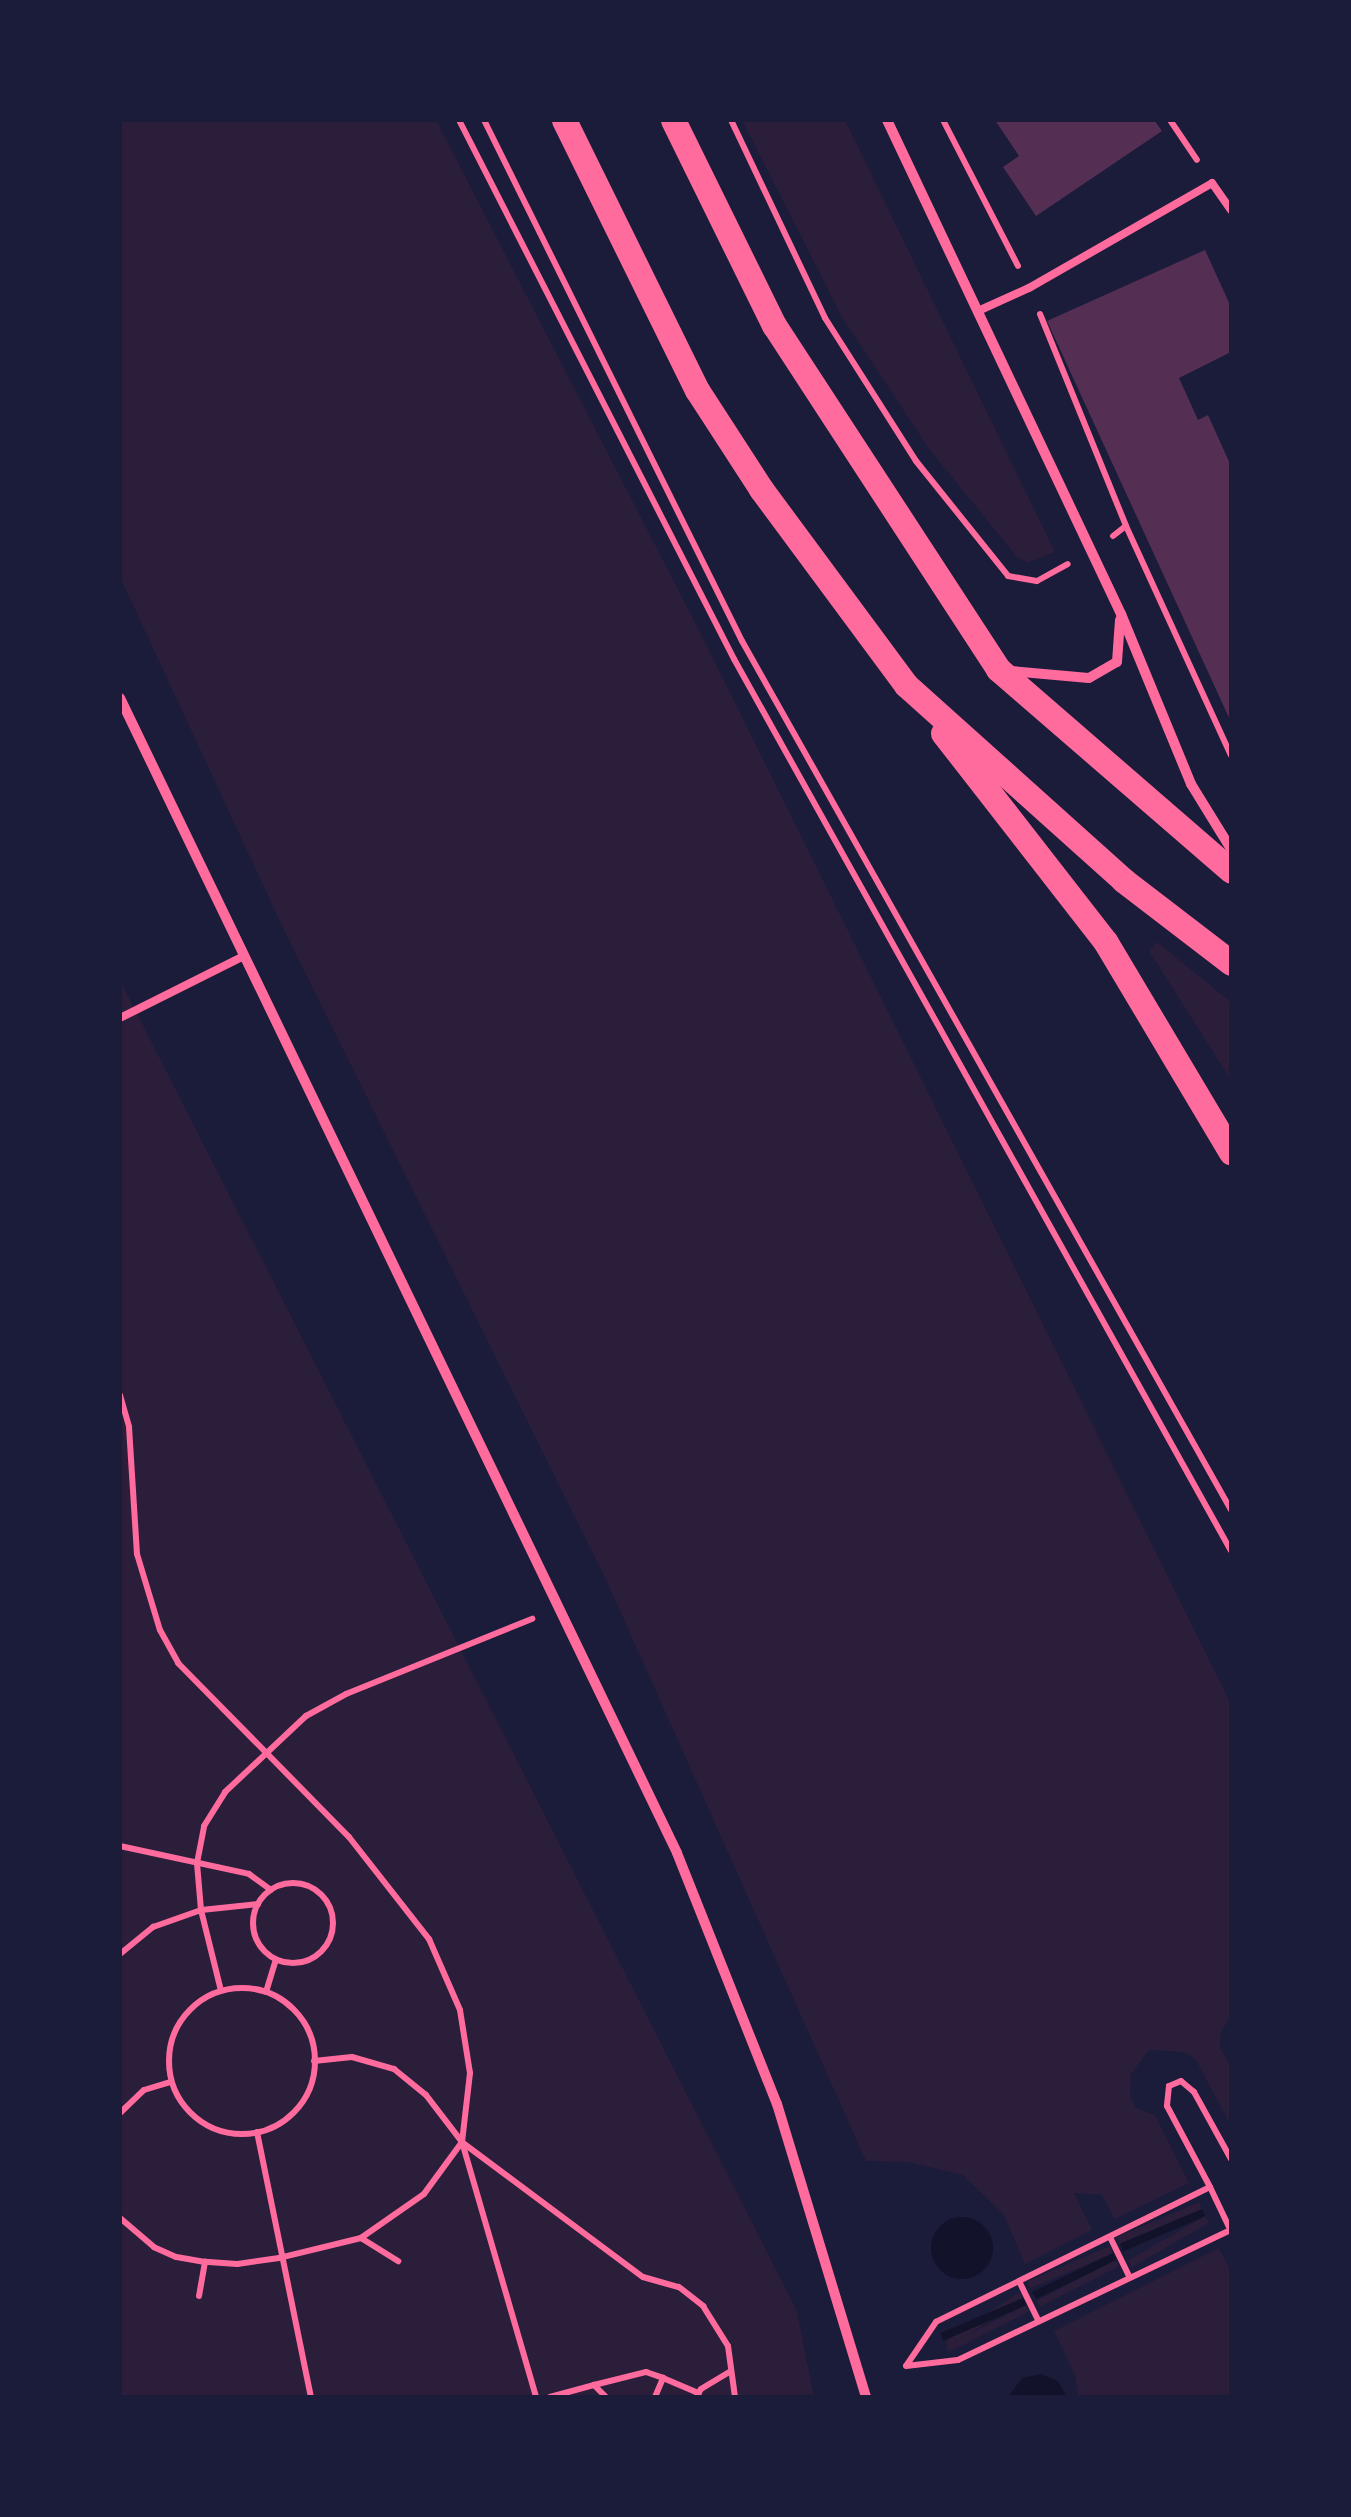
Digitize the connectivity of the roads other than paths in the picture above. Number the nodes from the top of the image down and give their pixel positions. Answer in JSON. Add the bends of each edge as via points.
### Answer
{"nodes":[{"id":1,"x":564,"y":120,"type":"edge"},
{"id":2,"x":674,"y":120,"type":"edge"},
{"id":3,"x":887,"y":120,"type":"edge"},
{"id":4,"x":1231,"y":210,"type":"edge"},
{"id":5,"x":978,"y":312,"type":"junction"},
{"id":6,"x":1121,"y":614,"type":"junction"},
{"id":7,"x":998,"y":669,"type":"junction"},
{"id":8,"x":906,"y":686,"type":"junction"},
{"id":9,"x":120,"y":698,"type":"edge"},
{"id":10,"x":1231,"y":849,"type":"edge"},
{"id":11,"x":1231,"y":871,"type":"edge"},
{"id":12,"x":242,"y":956,"type":"junction"},
{"id":13,"x":1231,"y":964,"type":"edge"},
{"id":14,"x":120,"y":1018,"type":"edge"},
{"id":15,"x":1231,"y":1152,"type":"edge"},
{"id":16,"x":866,"y":2397,"type":"edge"}],
"edges":[{"from":1,"to":8,"type":"main road","via":[[697,390]]},
{"from":2,"to":7,"type":"main road","via":[[774,325]]},
{"from":3,"to":5,"type":"street"},
{"from":4,"to":5,"type":"lane","via":[[1212,183]]},
{"from":5,"to":6,"type":"street"},
{"from":6,"to":7,"type":"street","via":[[1117,662],[1089,678]]},
{"from":6,"to":10,"type":"street","via":[[1190,784]]},
{"from":7,"to":11,"type":"main road"},
{"from":8,"to":13,"type":"main road","via":[[1123,880]]},
{"from":8,"to":15,"type":"main road","via":[[1104,941]]},
{"from":9,"to":12,"type":"street"},
{"from":12,"to":14,"type":"lane"},
{"from":12,"to":16,"type":"street","via":[[678,1853],[778,2104]]}]}
